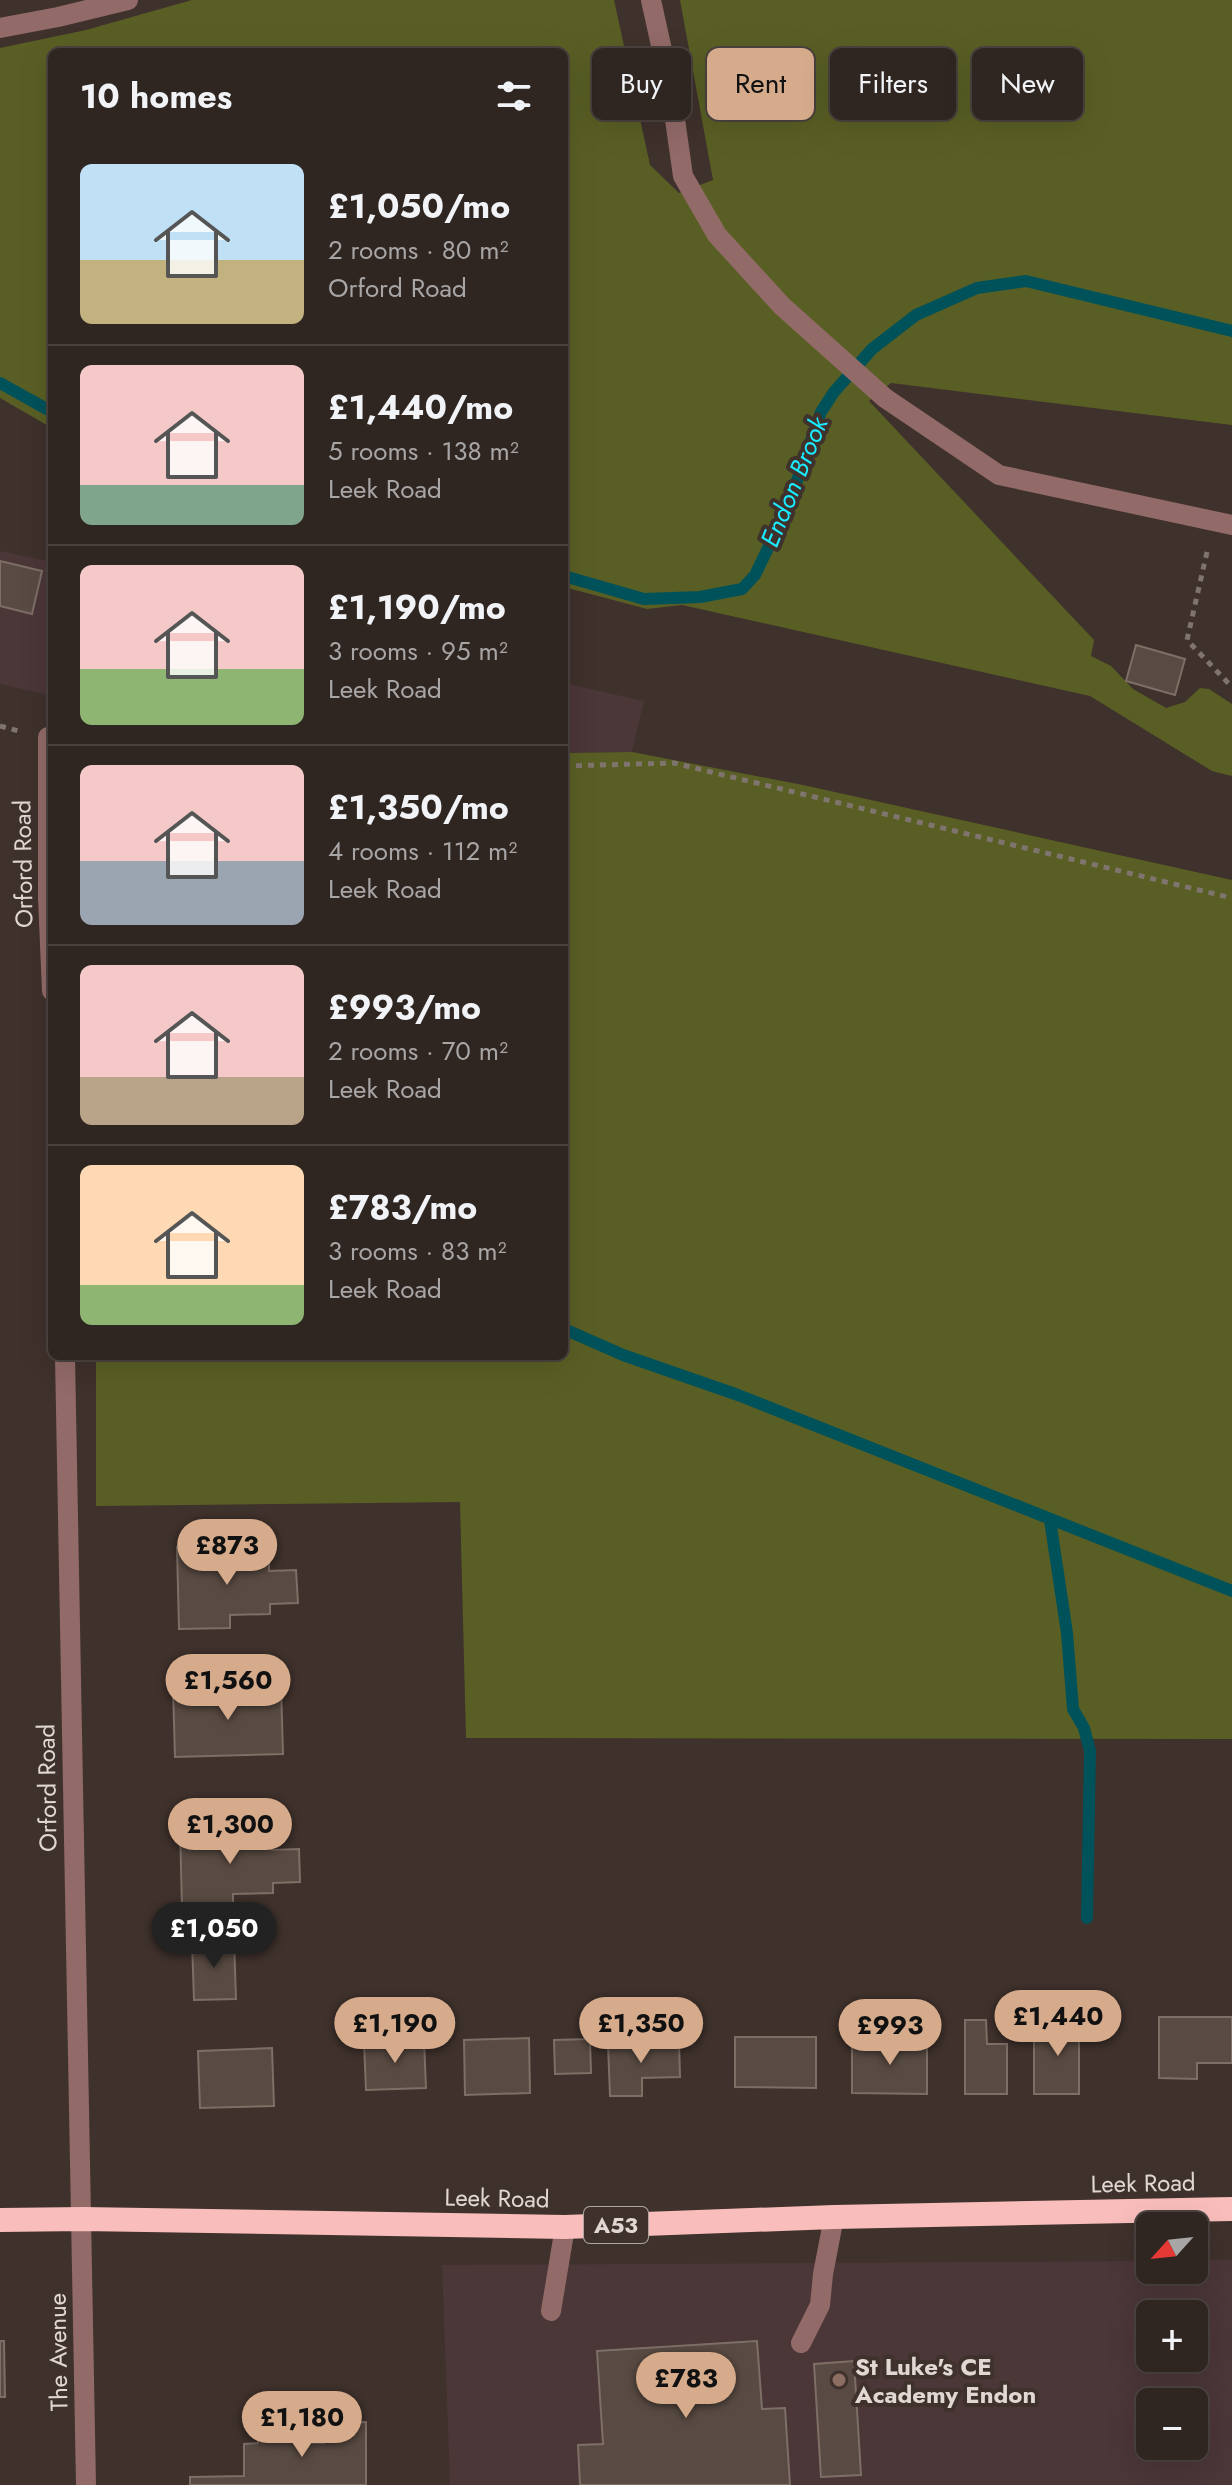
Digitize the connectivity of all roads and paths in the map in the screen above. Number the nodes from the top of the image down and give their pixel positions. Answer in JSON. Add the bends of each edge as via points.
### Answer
{"nodes":[{"id":1,"x":128,"y":0,"type":"edge"},
{"id":2,"x":651,"y":0,"type":"edge"},
{"id":3,"x":0,"y":28,"type":"edge"},
{"id":4,"x":1223,"y":523,"type":"edge"},
{"id":5,"x":1232,"y":687,"type":"edge"},
{"id":6,"x":48,"y":737,"type":"dead end"},
{"id":7,"x":568,"y":766,"type":"edge"},
{"id":8,"x":48,"y":898,"type":"edge"},
{"id":9,"x":1232,"y":898,"type":"edge"},
{"id":10,"x":65,"y":1360,"type":"edge"},
{"id":11,"x":1232,"y":2209,"type":"edge"},
{"id":12,"x":834,"y":2217,"type":"junction"},
{"id":13,"x":83,"y":2219,"type":"junction"},
{"id":14,"x":0,"y":2220,"type":"edge"},
{"id":15,"x":565,"y":2227,"type":"junction"},
{"id":16,"x":551,"y":2311,"type":"dead end"},
{"id":17,"x":801,"y":2343,"type":"dead end"},
{"id":18,"x":86,"y":2485,"type":"edge"}],
"edges":[{"from":1,"to":3,"type":"street"},
{"from":2,"to":4,"type":"street","via":[[683,176],[717,235],[782,306],[885,398],[999,475]]},
{"from":4,"to":5,"type":"path","via":[[1187,640]]},
{"from":6,"to":8,"type":"street","name":"Orford Road"},
{"from":7,"to":9,"type":"path","via":[[674,763]]},
{"from":10,"to":13,"type":"street","name":"Orford Road"},
{"from":11,"to":12,"type":"highway","name":"Leek Road","number":"A53"},
{"from":12,"to":15,"type":"highway","name":"Leek Road","number":"A53"},
{"from":12,"to":17,"type":"street","via":[[820,2305]]},
{"from":13,"to":14,"type":"highway","name":"Leek Road","number":"A53"},
{"from":13,"to":15,"type":"highway","name":"Leek Road","number":"A53"},
{"from":13,"to":18,"type":"street","name":"The Avenue"},
{"from":15,"to":16,"type":"street"}]}
